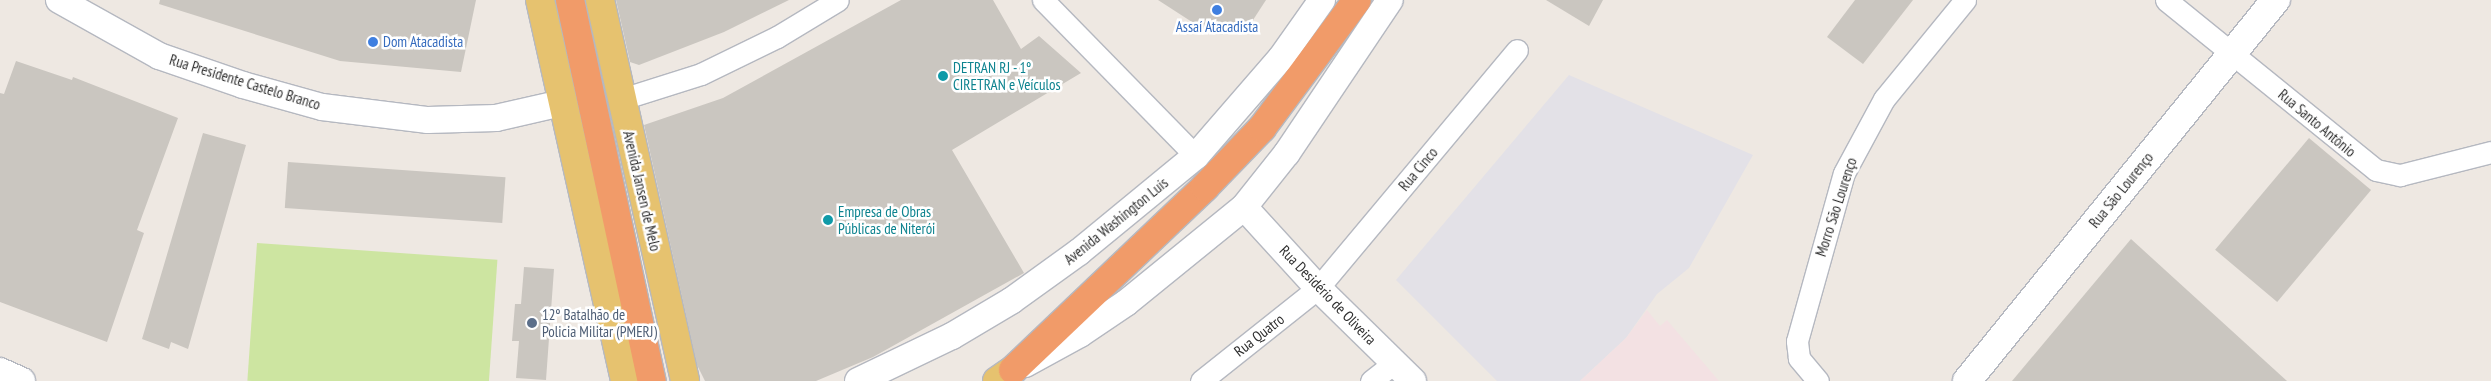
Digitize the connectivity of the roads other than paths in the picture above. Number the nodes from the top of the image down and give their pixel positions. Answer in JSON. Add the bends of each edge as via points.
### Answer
{"nodes":[{"id":1,"x":59,"y":0,"type":"edge"},
{"id":2,"x":540,"y":0,"type":"edge"},
{"id":3,"x":570,"y":0,"type":"edge"},
{"id":4,"x":600,"y":0,"type":"edge"},
{"id":5,"x":838,"y":0,"type":"edge"},
{"id":6,"x":1043,"y":0,"type":"edge"},
{"id":7,"x":1322,"y":0,"type":"edge"},
{"id":8,"x":1357,"y":0,"type":"edge"},
{"id":9,"x":1390,"y":0,"type":"edge"},
{"id":10,"x":1965,"y":0,"type":"edge"},
{"id":11,"x":2166,"y":0,"type":"edge"},
{"id":12,"x":2276,"y":0,"type":"edge"},
{"id":13,"x":1517,"y":50,"type":"dead end"},
{"id":14,"x":2232,"y":52,"type":"junction"},
{"id":15,"x":622,"y":99,"type":"junction"},
{"id":16,"x":562,"y":102,"type":"junction"},
{"id":17,"x":2491,"y":152,"type":"edge"},
{"id":18,"x":1196,"y":156,"type":"junction"},
{"id":19,"x":1244,"y":207,"type":"junction"},
{"id":20,"x":1318,"y":288,"type":"junction"},
{"id":21,"x":1394,"y":363,"type":"junction"},
{"id":22,"x":0,"y":371,"type":"edge"},
{"id":23,"x":1005,"y":376,"type":"edge"},
{"id":24,"x":686,"y":378,"type":"edge"},
{"id":25,"x":651,"y":379,"type":"edge"},
{"id":26,"x":22,"y":381,"type":"edge"},
{"id":27,"x":625,"y":381,"type":"edge"},
{"id":28,"x":858,"y":381,"type":"edge"},
{"id":29,"x":1200,"y":381,"type":"edge"},
{"id":30,"x":1371,"y":381,"type":"edge"},
{"id":31,"x":1413,"y":381,"type":"edge"},
{"id":32,"x":1818,"y":381,"type":"edge"},
{"id":33,"x":1967,"y":381,"type":"edge"}],
"edges":[{"from":1,"to":16,"type":"street","name":"Rua Presidente Castelo Branco","via":[[159,56],[243,85],[322,107],[428,120],[496,118]]},
{"from":2,"to":16,"type":"main road"},
{"from":3,"to":25,"type":"highway"},
{"from":4,"to":15,"type":"main road","name":"Avenida Jansen de Melo"},
{"from":5,"to":15,"type":"street","via":[[777,37],[701,74]]},
{"from":6,"to":18,"type":"street"},
{"from":7,"to":18,"type":"street","name":"Avenida Washington Luís","via":[[1281,58]]},
{"from":8,"to":23,"type":"highway","via":[[1262,128],[1205,187]]},
{"from":9,"to":19,"type":"street","via":[[1288,153]]},
{"from":10,"to":32,"type":"street","name":"Morro São Lourenço","via":[[1884,99],[1844,173],[1797,340],[1799,358]]},
{"from":11,"to":14,"type":"street","name":"Rua Santo Antônio"},
{"from":12,"to":14,"type":"main road","name":"Rua São Lourenço"},
{"from":13,"to":20,"type":"street","name":"Rua Cinco"},
{"from":14,"to":17,"type":"street","name":"Rua Santo Antônio","via":[[2364,162],[2388,175],[2420,171]]},
{"from":14,"to":33,"type":"main road","name":"Rua São Lourenço"},
{"from":15,"to":24,"type":"main road","name":"Avenida Jansen de Melo"},
{"from":16,"to":27,"type":"main road"},
{"from":18,"to":28,"type":"street","name":"Avenida Washington Luís","via":[[1079,252],[1012,301],[952,336]]},
{"from":19,"to":20,"type":"street","name":"Rua Desidério de Oliveira"},
{"from":19,"to":23,"type":"street","via":[[1126,302],[1080,334]]},
{"from":20,"to":21,"type":"street","name":"Rua Desidério de Oliveira"},
{"from":20,"to":29,"type":"street","name":"Rua Quatro"},
{"from":21,"to":30,"type":"street"},
{"from":21,"to":31,"type":"street","name":"Rua Desidério de Oliveira"},
{"from":22,"to":26,"type":"street"}]}
